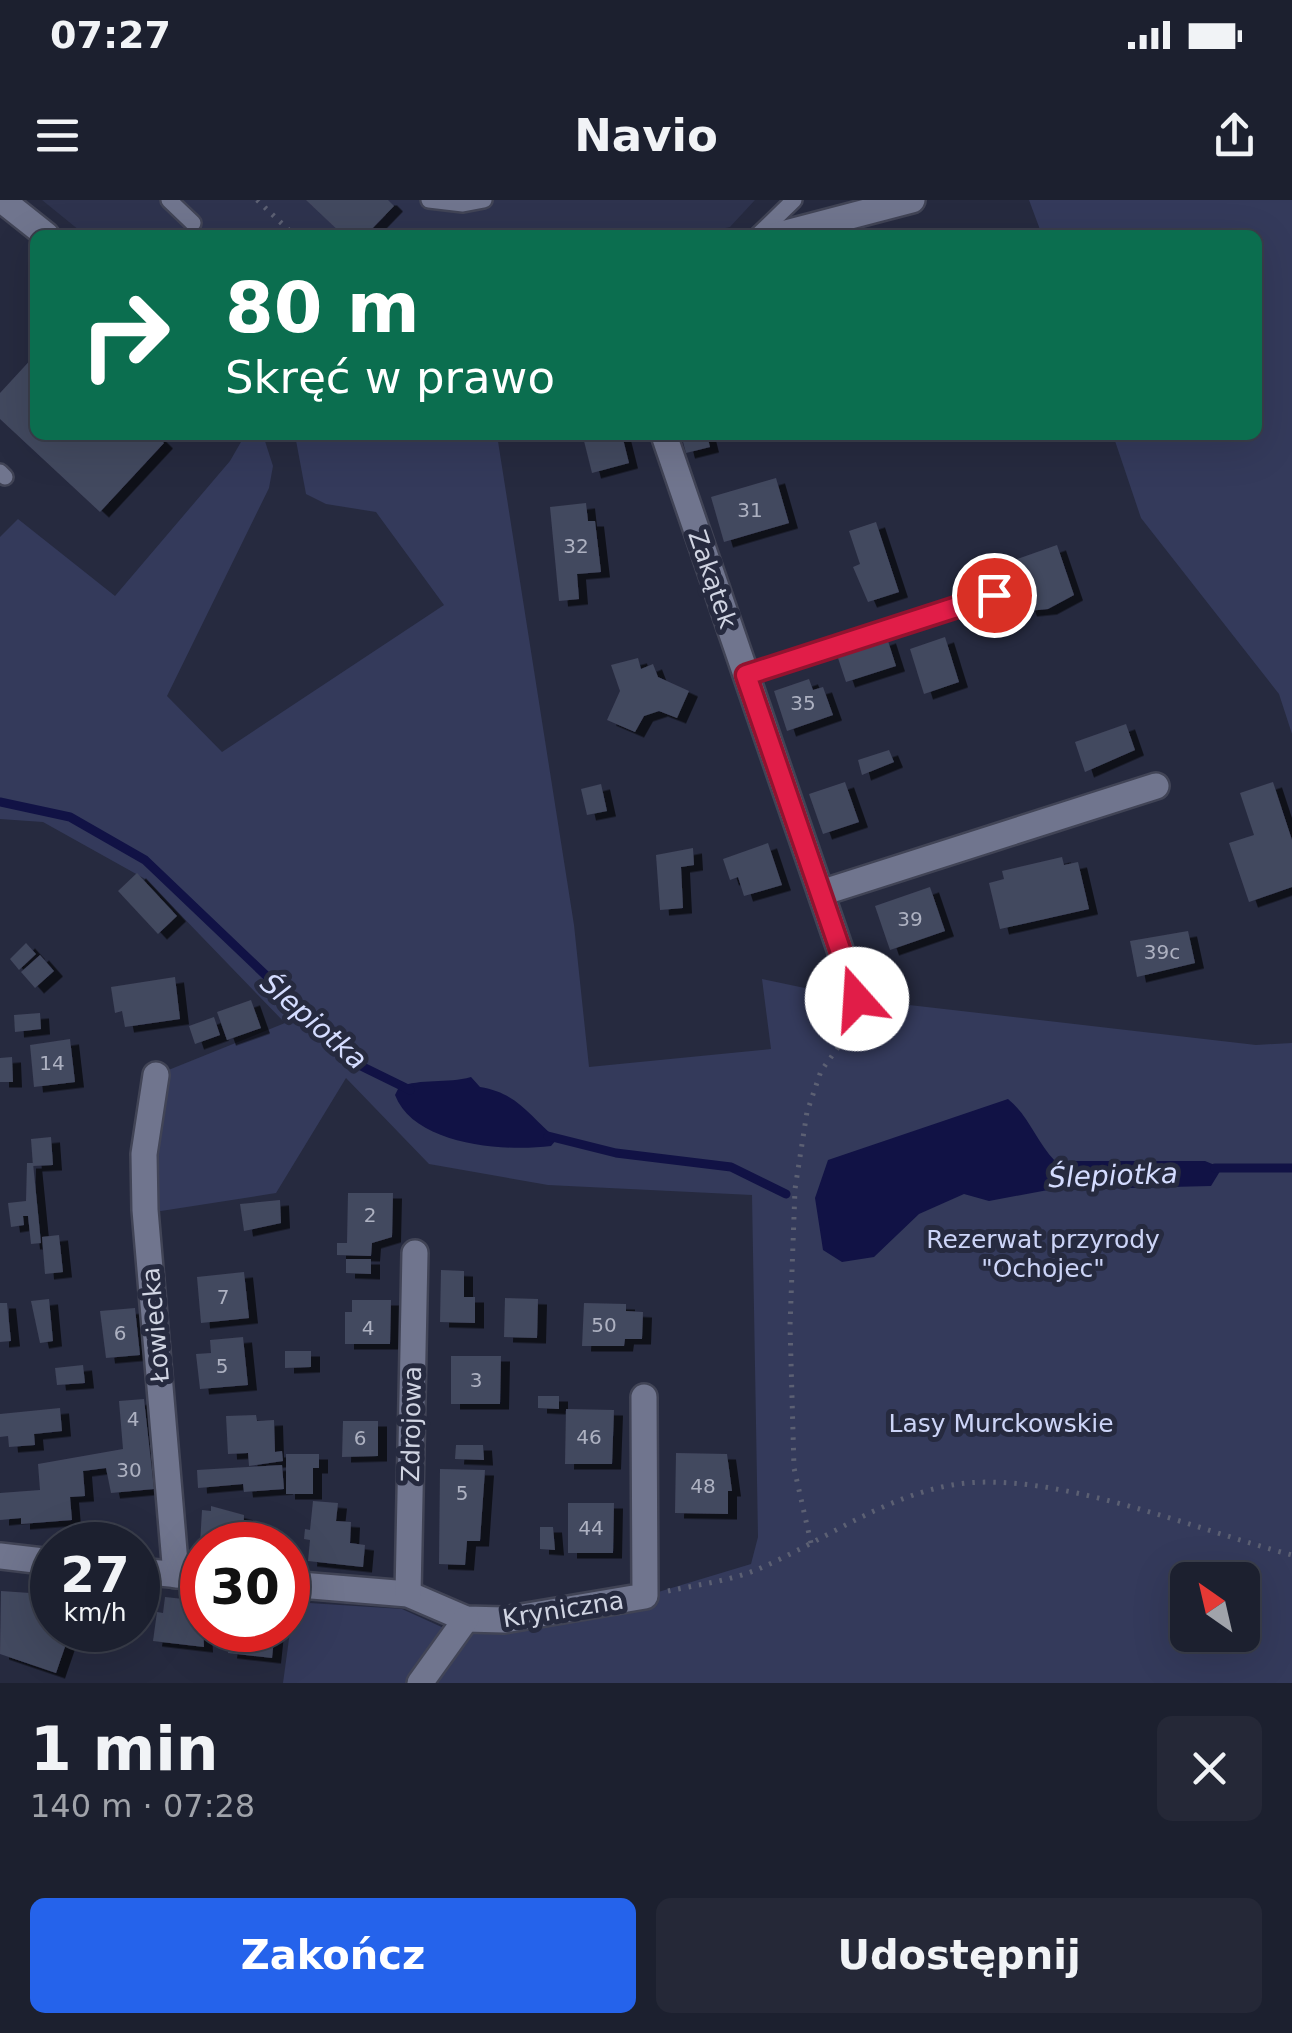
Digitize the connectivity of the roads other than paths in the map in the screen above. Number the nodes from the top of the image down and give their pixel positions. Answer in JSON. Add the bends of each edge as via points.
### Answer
{"nodes":[{"id":1,"x":2,"y":200,"type":"edge"},
{"id":2,"x":170,"y":200,"type":"edge"},
{"id":3,"x":429,"y":200,"type":"edge"},
{"id":4,"x":484,"y":200,"type":"edge"},
{"id":5,"x":794,"y":200,"type":"edge"},
{"id":6,"x":912,"y":200,"type":"edge"},
{"id":7,"x":193,"y":223,"type":"dead end"},
{"id":8,"x":40,"y":230,"type":"edge"},
{"id":9,"x":763,"y":230,"type":"edge"},
{"id":10,"x":797,"y":230,"type":"edge"},
{"id":11,"x":666,"y":440,"type":"edge"},
{"id":12,"x":994,"y":595,"type":"dead end"},
{"id":13,"x":746,"y":675,"type":"junction"},
{"id":14,"x":1156,"y":786,"type":"dead end"},
{"id":15,"x":821,"y":894,"type":"junction"},
{"id":16,"x":857,"y":999,"type":"road end"},
{"id":17,"x":156,"y":1075,"type":"dead end"},
{"id":18,"x":415,"y":1254,"type":"dead end"},
{"id":19,"x":644,"y":1397,"type":"dead end"},
{"id":20,"x":0,"y":1556,"type":"edge"},
{"id":21,"x":30,"y":1559,"type":"edge"},
{"id":22,"x":160,"y":1573,"type":"edge"},
{"id":23,"x":176,"y":1575,"type":"junction"},
{"id":24,"x":180,"y":1575,"type":"edge"},
{"id":25,"x":310,"y":1586,"type":"edge"},
{"id":26,"x":408,"y":1594,"type":"junction"},
{"id":27,"x":466,"y":1619,"type":"junction"},
{"id":28,"x":420,"y":1683,"type":"edge"}],
"edges":[{"from":1,"to":8,"type":"street"},
{"from":2,"to":7,"type":"lane"},
{"from":3,"to":4,"type":"lane"},
{"from":5,"to":9,"type":"lane"},
{"from":6,"to":10,"type":"street"},
{"from":11,"to":13,"type":"street","name":"Zakątek"},
{"from":12,"to":13,"type":"lane"},
{"from":13,"to":15,"type":"street","name":"Zakątek"},
{"from":14,"to":15,"type":"street"},
{"from":15,"to":16,"type":"street","name":"Zakątek"},
{"from":17,"to":23,"type":"street","name":"Łowiecka","via":[[144,1154],[145,1210]]},
{"from":18,"to":26,"type":"street","name":"Zdrojowa"},
{"from":19,"to":27,"type":"street","name":"Kryniczna","via":[[645,1596],[504,1620]]},
{"from":20,"to":21,"type":"street"},
{"from":22,"to":23,"type":"street"},
{"from":23,"to":24,"type":"street"},
{"from":25,"to":26,"type":"street","name":"Kryniczna"},
{"from":26,"to":27,"type":"street","name":"Kryniczna"},
{"from":27,"to":28,"type":"street"}]}
